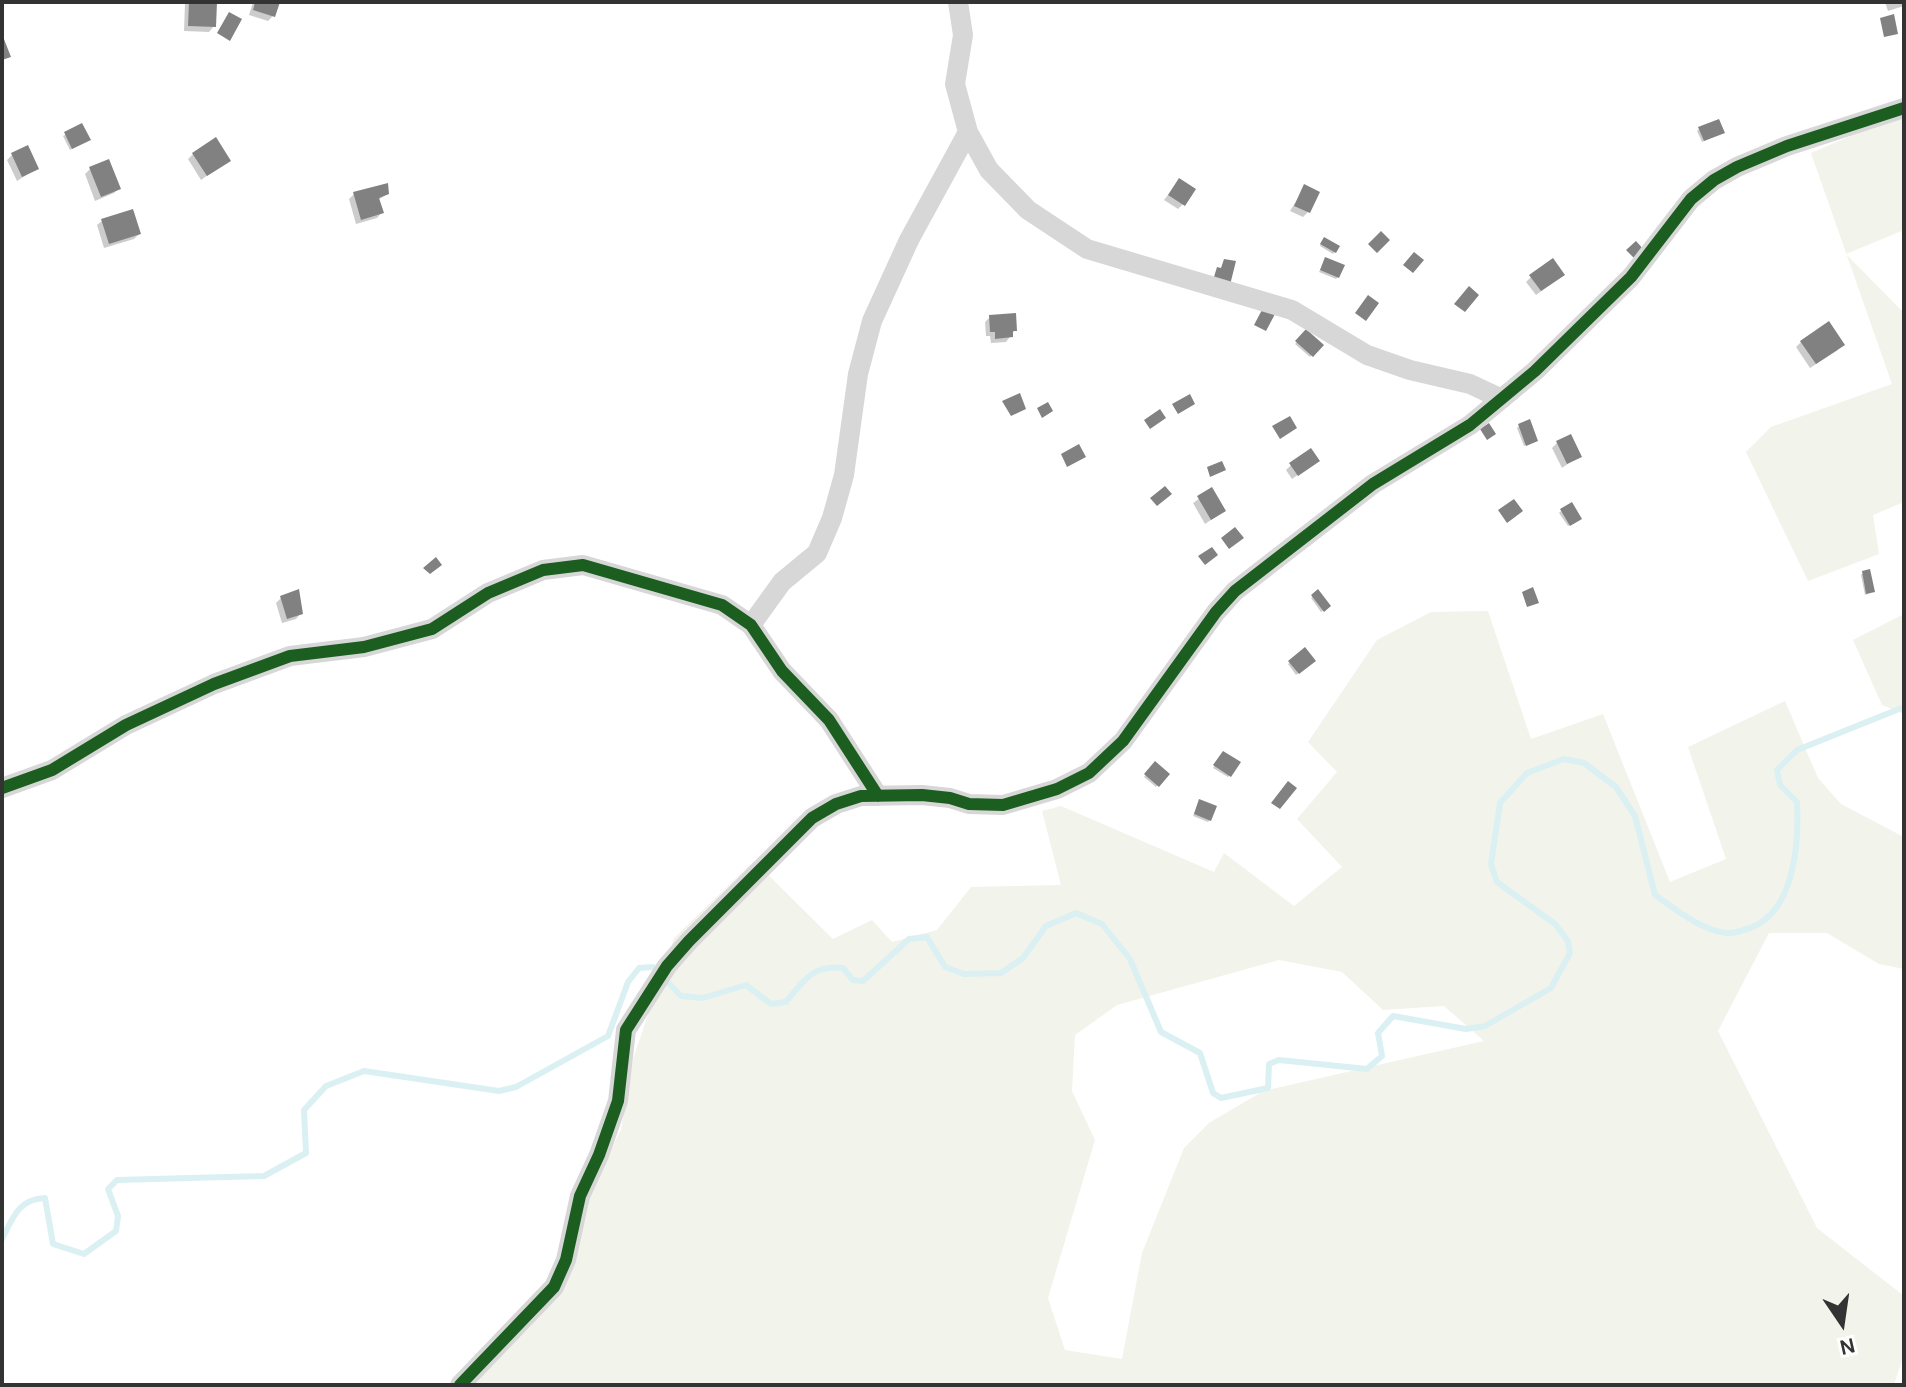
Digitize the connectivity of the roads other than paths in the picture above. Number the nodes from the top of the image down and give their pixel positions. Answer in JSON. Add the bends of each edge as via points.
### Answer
{"nodes":[{"id":1,"x":958,"y":2,"type":"edge"},
{"id":2,"x":1904,"y":108,"type":"edge"},
{"id":3,"x":968,"y":132,"type":"junction"},
{"id":4,"x":1502,"y":399,"type":"junction"},
{"id":5,"x":751,"y":625,"type":"junction"},
{"id":6,"x":2,"y":788,"type":"edge"},
{"id":7,"x":878,"y":796,"type":"junction"},
{"id":8,"x":460,"y":1385,"type":"edge"}],
"edges":[{"from":1,"to":3,"type":"street","via":[[963,35],[955,84]]},
{"from":2,"to":4,"type":"street","via":[[1787,146],[1714,180],[1691,199],[1631,277]]},
{"from":3,"to":4,"type":"street","via":[[989,170],[1028,210],[1087,249],[1292,310],[1367,355],[1470,384]]},
{"from":3,"to":5,"type":"street","via":[[872,321],[858,374],[844,475],[817,553],[782,582]]},
{"from":4,"to":7,"type":"street","via":[[1470,425],[1373,484],[1235,591],[1123,741],[1089,773],[1003,805],[922,795]]},
{"from":5,"to":6,"type":"street","via":[[722,605],[583,565],[543,570],[488,593],[432,629],[364,647],[290,656],[214,684],[126,725],[52,770]]},
{"from":5,"to":7,"type":"street","via":[[782,671],[829,720]]},
{"from":7,"to":8,"type":"street","via":[[836,804],[812,818],[667,966],[626,1030],[618,1101],[580,1196],[566,1260],[554,1287]]}]}
